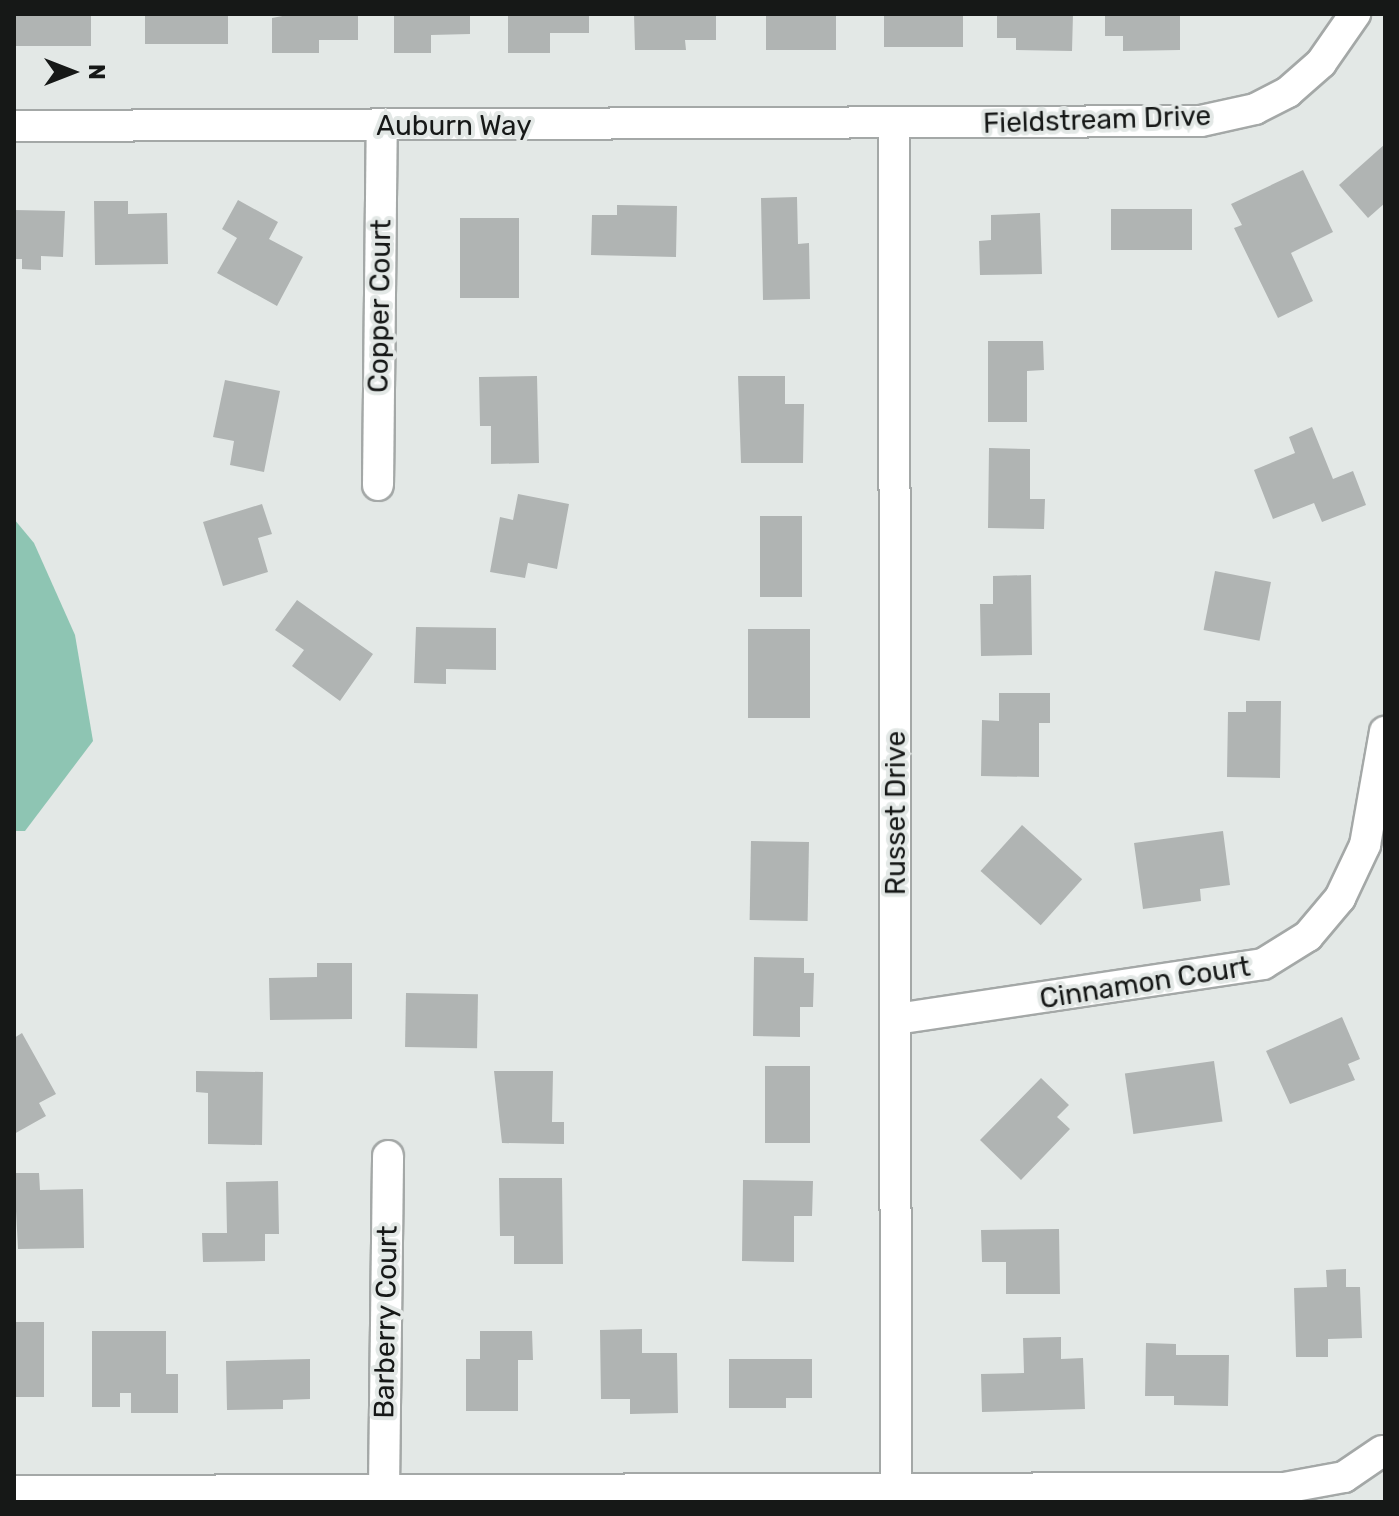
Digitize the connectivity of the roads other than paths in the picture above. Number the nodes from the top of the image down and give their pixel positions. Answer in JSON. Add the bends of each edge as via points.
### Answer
{"nodes":[{"id":1,"x":1355,"y":14,"type":"edge"},
{"id":2,"x":894,"y":125,"type":"junction"},
{"id":3,"x":14,"y":126,"type":"edge"},
{"id":4,"x":382,"y":127,"type":"junction"},
{"id":5,"x":378,"y":485,"type":"dead end"},
{"id":6,"x":1385,"y":732,"type":"edge"},
{"id":7,"x":896,"y":1019,"type":"junction"},
{"id":8,"x":388,"y":1156,"type":"dead end"},
{"id":9,"x":1382,"y":1451,"type":"dead end"},
{"id":10,"x":384,"y":1488,"type":"junction"},
{"id":11,"x":14,"y":1491,"type":"edge"},
{"id":12,"x":896,"y":1496,"type":"edge"}],
"edges":[{"from":1,"to":2,"type":"street","name":"Fieldstream Drive","via":[[1321,63],[1288,92],[1255,109],[1201,121]]},
{"from":2,"to":4,"type":"street","name":"Auburn Way"},
{"from":2,"to":7,"type":"street","name":"Russet Drive"},
{"from":3,"to":4,"type":"street","name":"Auburn Way"},
{"from":4,"to":5,"type":"street","name":"Copper Court"},
{"from":6,"to":7,"type":"street","name":"Cinnamon Court","via":[[1365,845],[1340,898],[1308,936],[1263,964]]},
{"from":7,"to":12,"type":"street","name":"Russet Drive"},
{"from":8,"to":10,"type":"street","name":"Barberry Court"},
{"from":9,"to":12,"type":"street","via":[[1344,1477],[1284,1488]]},
{"from":10,"to":11,"type":"street"},
{"from":10,"to":12,"type":"street"}]}
